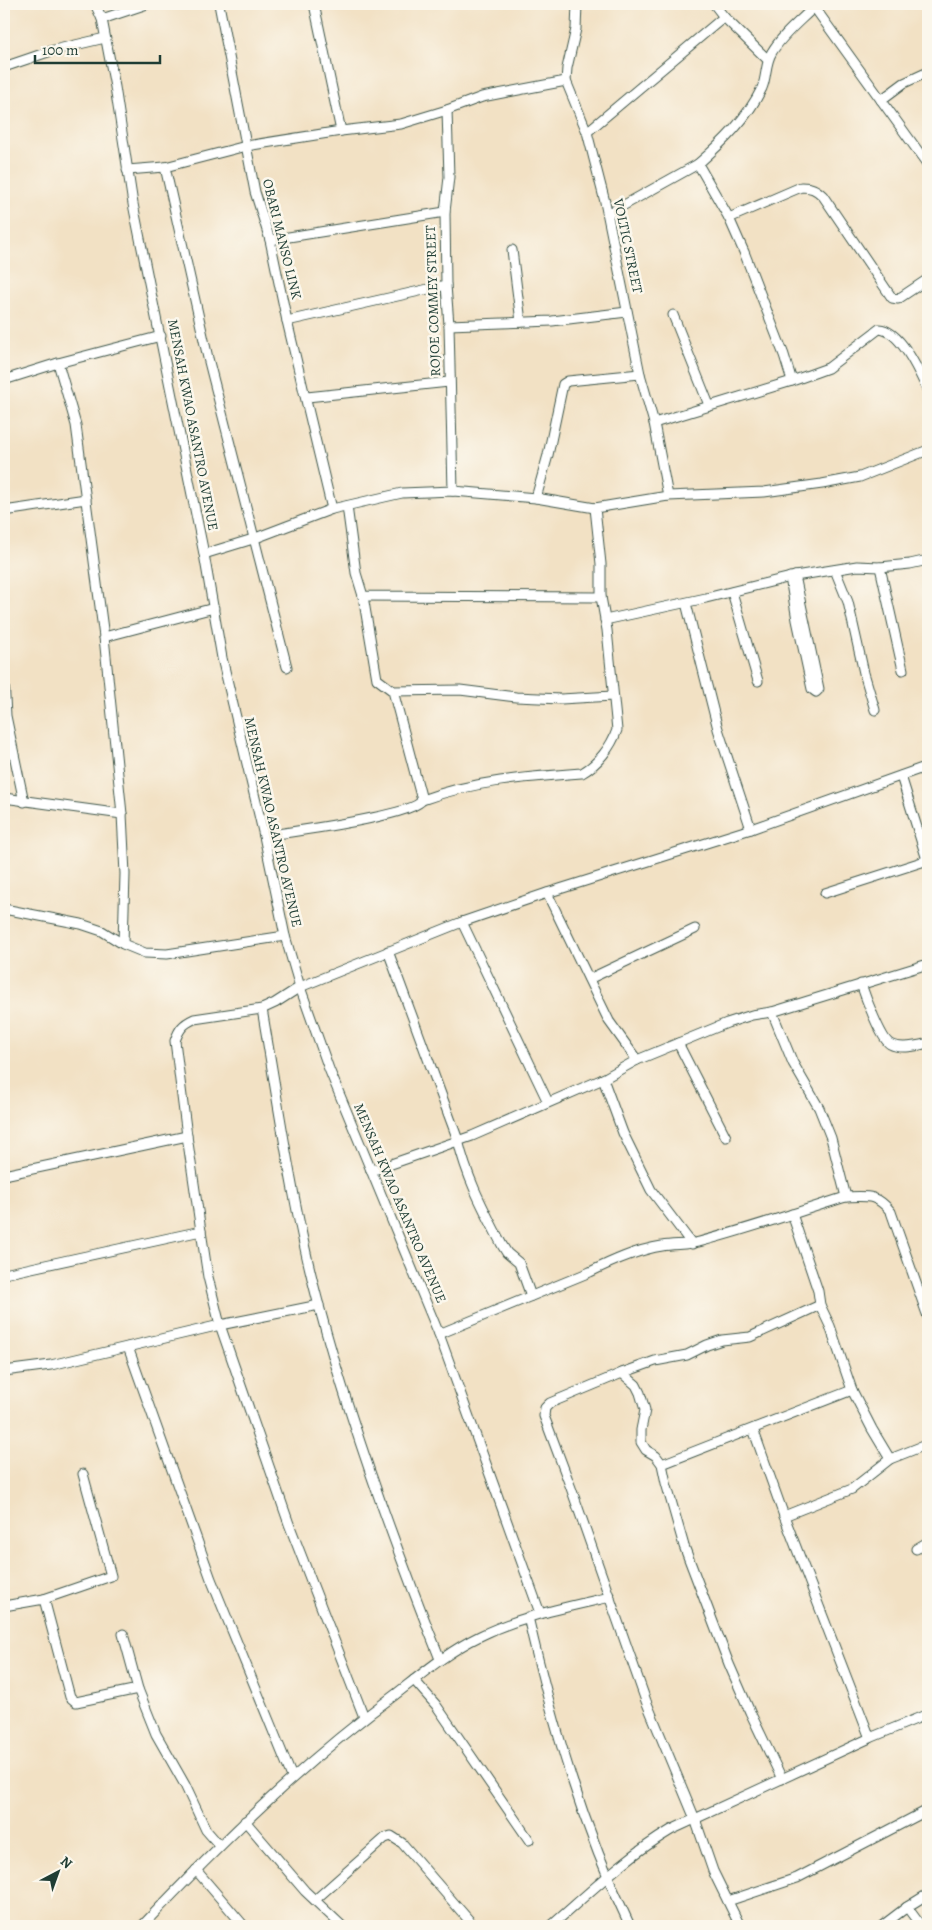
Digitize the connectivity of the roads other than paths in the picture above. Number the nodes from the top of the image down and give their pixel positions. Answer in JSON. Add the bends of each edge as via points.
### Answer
{"nodes":[{"id":1,"x":95,"y":4,"type":"edge"},
{"id":2,"x":147,"y":4,"type":"edge"},
{"id":3,"x":219,"y":4,"type":"edge"},
{"id":4,"x":314,"y":4,"type":"edge"},
{"id":5,"x":577,"y":4,"type":"edge"},
{"id":6,"x":714,"y":4,"type":"edge"},
{"id":7,"x":813,"y":5,"type":"edge"},
{"id":8,"x":724,"y":17,"type":"junction"},
{"id":9,"x":102,"y":19,"type":"junction"},
{"id":10,"x":105,"y":38,"type":"junction"},
{"id":11,"x":768,"y":59,"type":"junction"},
{"id":12,"x":4,"y":67,"type":"edge"},
{"id":13,"x":928,"y":72,"type":"edge"},
{"id":14,"x":566,"y":81,"type":"junction"},
{"id":15,"x":881,"y":100,"type":"junction"},
{"id":16,"x":447,"y":110,"type":"junction"},
{"id":17,"x":341,"y":131,"type":"junction"},
{"id":18,"x":587,"y":132,"type":"junction"},
{"id":19,"x":246,"y":146,"type":"junction"},
{"id":20,"x":698,"y":164,"type":"junction"},
{"id":21,"x":928,"y":165,"type":"edge"},
{"id":22,"x":165,"y":167,"type":"junction"},
{"id":23,"x":128,"y":170,"type":"junction"},
{"id":24,"x":445,"y":212,"type":"junction"},
{"id":25,"x":608,"y":214,"type":"junction"},
{"id":26,"x":729,"y":218,"type":"junction"},
{"id":27,"x":270,"y":240,"type":"junction"},
{"id":28,"x":512,"y":250,"type":"dead end"},
{"id":29,"x":928,"y":279,"type":"edge"},
{"id":30,"x":446,"y":285,"type":"junction"},
{"id":31,"x":627,"y":312,"type":"junction"},
{"id":32,"x":673,"y":315,"type":"dead end"},
{"id":33,"x":287,"y":321,"type":"junction"},
{"id":34,"x":521,"y":322,"type":"junction"},
{"id":35,"x":449,"y":325,"type":"junction"},
{"id":36,"x":161,"y":336,"type":"junction"},
{"id":37,"x":58,"y":363,"type":"junction"},
{"id":38,"x":640,"y":374,"type":"junction"},
{"id":39,"x":4,"y":380,"type":"edge"},
{"id":40,"x":792,"y":381,"type":"junction"},
{"id":41,"x":449,"y":382,"type":"junction"},
{"id":42,"x":928,"y":391,"type":"edge"},
{"id":43,"x":307,"y":397,"type":"junction"},
{"id":44,"x":709,"y":405,"type":"junction"},
{"id":45,"x":654,"y":423,"type":"junction"},
{"id":46,"x":928,"y":450,"type":"edge"},
{"id":47,"x":453,"y":491,"type":"junction"},
{"id":48,"x":668,"y":496,"type":"junction"},
{"id":49,"x":536,"y":498,"type":"junction"},
{"id":50,"x":86,"y":500,"type":"junction"},
{"id":51,"x":347,"y":506,"type":"junction"},
{"id":52,"x":595,"y":508,"type":"junction"},
{"id":53,"x":332,"y":509,"type":"junction"},
{"id":54,"x":4,"y":511,"type":"edge"},
{"id":55,"x":253,"y":539,"type":"junction"},
{"id":56,"x":204,"y":554,"type":"junction"},
{"id":57,"x":928,"y":560,"type":"edge"},
{"id":58,"x":880,"y":567,"type":"junction"},
{"id":59,"x":835,"y":570,"type":"junction"},
{"id":60,"x":793,"y":576,"type":"junction"},
{"id":61,"x":732,"y":592,"type":"junction"},
{"id":62,"x":363,"y":596,"type":"junction"},
{"id":63,"x":602,"y":598,"type":"junction"},
{"id":64,"x":686,"y":603,"type":"junction"},
{"id":65,"x":214,"y":608,"type":"junction"},
{"id":66,"x":605,"y":620,"type":"junction"},
{"id":67,"x":104,"y":636,"type":"junction"},
{"id":68,"x":806,"y":648,"type":"dead end"},
{"id":69,"x":287,"y":667,"type":"dead end"},
{"id":70,"x":903,"y":670,"type":"dead end"},
{"id":71,"x":4,"y":679,"type":"edge"},
{"id":72,"x":758,"y":681,"type":"dead end"},
{"id":73,"x":393,"y":692,"type":"junction"},
{"id":74,"x":613,"y":696,"type":"junction"},
{"id":75,"x":875,"y":710,"type":"dead end"},
{"id":76,"x":928,"y":766,"type":"edge"},
{"id":77,"x":901,"y":776,"type":"junction"},
{"id":78,"x":4,"y":798,"type":"edge"},
{"id":79,"x":422,"y":800,"type":"junction"},
{"id":80,"x":24,"y":802,"type":"junction"},
{"id":81,"x":122,"y":814,"type":"junction"},
{"id":82,"x":751,"y":829,"type":"junction"},
{"id":83,"x":264,"y":836,"type":"junction"},
{"id":84,"x":928,"y":861,"type":"edge"},
{"id":85,"x":547,"y":892,"type":"junction"},
{"id":86,"x":825,"y":893,"type":"dead end"},
{"id":87,"x":4,"y":909,"type":"edge"},
{"id":88,"x":462,"y":922,"type":"junction"},
{"id":89,"x":696,"y":930,"type":"dead end"},
{"id":90,"x":285,"y":936,"type":"junction"},
{"id":91,"x":123,"y":944,"type":"junction"},
{"id":92,"x":388,"y":951,"type":"junction"},
{"id":93,"x":928,"y":964,"type":"edge"},
{"id":94,"x":589,"y":979,"type":"junction"},
{"id":95,"x":860,"y":984,"type":"junction"},
{"id":96,"x":300,"y":986,"type":"junction"},
{"id":97,"x":262,"y":1010,"type":"junction"},
{"id":98,"x":772,"y":1012,"type":"junction"},
{"id":99,"x":678,"y":1043,"type":"junction"},
{"id":100,"x":928,"y":1043,"type":"edge"},
{"id":101,"x":637,"y":1060,"type":"junction"},
{"id":102,"x":603,"y":1079,"type":"junction"},
{"id":103,"x":548,"y":1102,"type":"junction"},
{"id":104,"x":186,"y":1136,"type":"junction"},
{"id":105,"x":726,"y":1137,"type":"dead end"},
{"id":106,"x":458,"y":1140,"type":"junction"},
{"id":107,"x":372,"y":1171,"type":"junction"},
{"id":108,"x":4,"y":1175,"type":"edge"},
{"id":109,"x":846,"y":1197,"type":"junction"},
{"id":110,"x":792,"y":1214,"type":"junction"},
{"id":111,"x":200,"y":1231,"type":"junction"},
{"id":112,"x":692,"y":1244,"type":"junction"},
{"id":113,"x":4,"y":1274,"type":"edge"},
{"id":114,"x":531,"y":1296,"type":"junction"},
{"id":115,"x":319,"y":1305,"type":"junction"},
{"id":116,"x":820,"y":1305,"type":"junction"},
{"id":117,"x":928,"y":1317,"type":"edge"},
{"id":118,"x":220,"y":1325,"type":"junction"},
{"id":119,"x":439,"y":1334,"type":"junction"},
{"id":120,"x":128,"y":1347,"type":"junction"},
{"id":121,"x":4,"y":1371,"type":"edge"},
{"id":122,"x":622,"y":1372,"type":"junction"},
{"id":123,"x":852,"y":1390,"type":"junction"},
{"id":124,"x":753,"y":1429,"type":"junction"},
{"id":125,"x":928,"y":1444,"type":"edge"},
{"id":126,"x":890,"y":1459,"type":"junction"},
{"id":127,"x":662,"y":1464,"type":"junction"},
{"id":128,"x":83,"y":1474,"type":"dead end"},
{"id":129,"x":784,"y":1516,"type":"junction"},
{"id":130,"x":928,"y":1542,"type":"edge"},
{"id":131,"x":916,"y":1549,"type":"dead end"},
{"id":132,"x":610,"y":1597,"type":"junction"},
{"id":133,"x":44,"y":1599,"type":"junction"},
{"id":134,"x":4,"y":1606,"type":"edge"},
{"id":135,"x":540,"y":1613,"type":"junction"},
{"id":136,"x":528,"y":1617,"type":"junction"},
{"id":137,"x":123,"y":1634,"type":"dead end"},
{"id":138,"x":440,"y":1659,"type":"junction"},
{"id":139,"x":414,"y":1680,"type":"junction"},
{"id":140,"x":138,"y":1689,"type":"junction"},
{"id":141,"x":928,"y":1714,"type":"edge"},
{"id":142,"x":364,"y":1717,"type":"junction"},
{"id":143,"x":870,"y":1738,"type":"junction"},
{"id":144,"x":292,"y":1777,"type":"junction"},
{"id":145,"x":782,"y":1779,"type":"junction"},
{"id":146,"x":928,"y":1810,"type":"edge"},
{"id":147,"x":695,"y":1819,"type":"junction"},
{"id":148,"x":245,"y":1821,"type":"junction"},
{"id":149,"x":529,"y":1840,"type":"dead end"},
{"id":150,"x":220,"y":1846,"type":"junction"},
{"id":151,"x":196,"y":1870,"type":"junction"},
{"id":152,"x":607,"y":1878,"type":"junction"},
{"id":153,"x":928,"y":1894,"type":"edge"},
{"id":154,"x":315,"y":1900,"type":"junction"},
{"id":155,"x":728,"y":1901,"type":"junction"},
{"id":156,"x":907,"y":1907,"type":"junction"},
{"id":157,"x":142,"y":1926,"type":"edge"},
{"id":158,"x":244,"y":1926,"type":"edge"},
{"id":159,"x":342,"y":1926,"type":"edge"},
{"id":160,"x":474,"y":1926,"type":"edge"},
{"id":161,"x":552,"y":1926,"type":"edge"},
{"id":162,"x":630,"y":1926,"type":"edge"},
{"id":163,"x":740,"y":1926,"type":"edge"},
{"id":164,"x":882,"y":1926,"type":"edge"},
{"id":165,"x":921,"y":1926,"type":"edge"}],
"edges":[{"from":1,"to":9,"type":"street","name":"MENSAH KWAO ASANTRO AVENUE"},
{"from":2,"to":9,"type":"street"},
{"from":3,"to":19,"type":"street","name":"OBARI MANSO LINK"},
{"from":4,"to":17,"type":"street"},
{"from":5,"to":14,"type":"street","via":[[576,29]]},
{"from":6,"to":8,"type":"street"},
{"from":7,"to":11,"type":"street"},
{"from":7,"to":15,"type":"street"},
{"from":8,"to":11,"type":"street"},
{"from":8,"to":18,"type":"street"},
{"from":9,"to":10,"type":"street","name":"MENSAH KWAO ASANTRO AVENUE"},
{"from":10,"to":12,"type":"street","via":[[54,50]]},
{"from":10,"to":23,"type":"street","name":"MENSAH KWAO ASANTRO AVENUE"},
{"from":11,"to":20,"type":"street","via":[[757,99],[728,137]]},
{"from":13,"to":15,"type":"street","via":[[904,83]]},
{"from":14,"to":16,"type":"street","via":[[482,97]]},
{"from":14,"to":18,"type":"street","name":"VOLTIC STREET"},
{"from":15,"to":21,"type":"street"},
{"from":16,"to":17,"type":"street","via":[[401,124]]},
{"from":16,"to":24,"type":"street","name":"ROJOE COMMEY STREET","via":[[449,177]]},
{"from":17,"to":19,"type":"street"},
{"from":18,"to":25,"type":"street","name":"VOLTIC STREET"},
{"from":19,"to":22,"type":"street"},
{"from":19,"to":27,"type":"street","name":"OBARI MANSO LINK","via":[[255,192]]},
{"from":20,"to":25,"type":"street"},
{"from":20,"to":26,"type":"street"},
{"from":22,"to":23,"type":"street"},
{"from":22,"to":55,"type":"street"},
{"from":23,"to":36,"type":"street","name":"MENSAH KWAO ASANTRO AVENUE"},
{"from":24,"to":27,"type":"street"},
{"from":24,"to":30,"type":"street","name":"ROJOE COMMEY STREET"},
{"from":25,"to":31,"type":"street","name":"VOLTIC STREET"},
{"from":26,"to":29,"type":"street","via":[[801,187],[809,187],[823,196],[892,298],[898,299]]},
{"from":26,"to":40,"type":"street"},
{"from":27,"to":33,"type":"street","name":"OBARI MANSO LINK"},
{"from":28,"to":34,"type":"street"},
{"from":30,"to":33,"type":"street"},
{"from":30,"to":35,"type":"street","name":"ROJOE COMMEY STREET"},
{"from":31,"to":34,"type":"street"},
{"from":31,"to":38,"type":"street","name":"VOLTIC STREET"},
{"from":32,"to":44,"type":"street"},
{"from":33,"to":43,"type":"street","name":"OBARI MANSO LINK"},
{"from":34,"to":35,"type":"street"},
{"from":35,"to":41,"type":"street","name":"ROJOE COMMEY STREET"},
{"from":36,"to":37,"type":"street"},
{"from":36,"to":56,"type":"street","name":"MENSAH KWAO ASANTRO AVENUE"},
{"from":37,"to":39,"type":"street"},
{"from":37,"to":50,"type":"street","via":[[74,413]]},
{"from":38,"to":45,"type":"street","name":"VOLTIC STREET"},
{"from":38,"to":49,"type":"street","via":[[568,380],[563,384]]},
{"from":40,"to":42,"type":"street","via":[[828,368],[882,329],[889,331],[905,348]]},
{"from":40,"to":44,"type":"street"},
{"from":41,"to":43,"type":"street"},
{"from":41,"to":47,"type":"street","name":"ROJOE COMMEY STREET"},
{"from":43,"to":53,"type":"street","name":"OBARI MANSO LINK"},
{"from":44,"to":45,"type":"street"},
{"from":45,"to":48,"type":"street","name":"VOLTIC STREET"},
{"from":46,"to":48,"type":"street","via":[[860,477],[822,484],[764,492]]},
{"from":47,"to":49,"type":"street"},
{"from":47,"to":51,"type":"street","via":[[402,493]]},
{"from":48,"to":52,"type":"street"},
{"from":49,"to":52,"type":"street"},
{"from":50,"to":54,"type":"street"},
{"from":50,"to":67,"type":"street"},
{"from":51,"to":53,"type":"street"},
{"from":51,"to":62,"type":"street","via":[[356,573]]},
{"from":52,"to":63,"type":"street"},
{"from":53,"to":55,"type":"street"},
{"from":55,"to":56,"type":"street"},
{"from":55,"to":69,"type":"street"},
{"from":56,"to":65,"type":"street","name":"MENSAH KWAO ASANTRO AVENUE"},
{"from":57,"to":58,"type":"street"},
{"from":58,"to":59,"type":"street","via":[[857,566]]},
{"from":58,"to":70,"type":"street"},
{"from":59,"to":60,"type":"street"},
{"from":59,"to":75,"type":"street","via":[[848,602]]},
{"from":60,"to":61,"type":"street"},
{"from":60,"to":68,"type":"street"},
{"from":61,"to":64,"type":"street"},
{"from":61,"to":72,"type":"street"},
{"from":62,"to":63,"type":"street"},
{"from":62,"to":73,"type":"street","via":[[377,679]]},
{"from":63,"to":66,"type":"street"},
{"from":64,"to":66,"type":"street"},
{"from":64,"to":82,"type":"street","via":[[718,729]]},
{"from":65,"to":67,"type":"street"},
{"from":65,"to":83,"type":"street","name":"MENSAH KWAO ASANTRO AVENUE","via":[[224,667]]},
{"from":66,"to":74,"type":"street"},
{"from":67,"to":81,"type":"street"},
{"from":71,"to":80,"type":"street","via":[[6,716]]},
{"from":73,"to":74,"type":"street","via":[[460,690],[561,699]]},
{"from":73,"to":79,"type":"street"},
{"from":74,"to":79,"type":"street","via":[[617,730],[613,742],[582,773],[522,777],[448,791]]},
{"from":76,"to":77,"type":"street"},
{"from":77,"to":82,"type":"street"},
{"from":77,"to":84,"type":"street"},
{"from":78,"to":80,"type":"street"},
{"from":79,"to":83,"type":"street","via":[[417,806],[379,817]]},
{"from":80,"to":81,"type":"street"},
{"from":81,"to":91,"type":"street","via":[[125,874]]},
{"from":82,"to":85,"type":"street"},
{"from":83,"to":90,"type":"street","name":"MENSAH KWAO ASANTRO AVENUE"},
{"from":84,"to":86,"type":"street"},
{"from":85,"to":88,"type":"street"},
{"from":85,"to":94,"type":"street"},
{"from":87,"to":91,"type":"street","via":[[81,924],[102,931]]},
{"from":88,"to":92,"type":"street"},
{"from":88,"to":103,"type":"street"},
{"from":89,"to":94,"type":"street"},
{"from":90,"to":91,"type":"street","via":[[166,954],[146,953]]},
{"from":90,"to":96,"type":"street","name":"MENSAH KWAO ASANTRO AVENUE"},
{"from":92,"to":96,"type":"street"},
{"from":92,"to":106,"type":"street"},
{"from":93,"to":95,"type":"street"},
{"from":94,"to":101,"type":"street","via":[[609,1021]]},
{"from":95,"to":98,"type":"street"},
{"from":95,"to":100,"type":"street","via":[[884,1040],[896,1046],[910,1047]]},
{"from":96,"to":97,"type":"street"},
{"from":96,"to":107,"type":"street","name":"MENSAH KWAO ASANTRO AVENUE","via":[[329,1070]]},
{"from":97,"to":104,"type":"street","via":[[194,1019],[178,1030],[175,1040]]},
{"from":97,"to":115,"type":"street","via":[[303,1238]]},
{"from":98,"to":99,"type":"street","via":[[727,1023]]},
{"from":98,"to":109,"type":"street","via":[[793,1063],[819,1108],[831,1138]]},
{"from":99,"to":101,"type":"street"},
{"from":99,"to":105,"type":"street"},
{"from":101,"to":102,"type":"street"},
{"from":102,"to":103,"type":"street"},
{"from":102,"to":112,"type":"street","via":[[623,1133],[651,1190]]},
{"from":103,"to":106,"type":"street"},
{"from":104,"to":108,"type":"street"},
{"from":104,"to":111,"type":"street"},
{"from":106,"to":107,"type":"street"},
{"from":106,"to":114,"type":"street","via":[[470,1182],[502,1245],[519,1263]]},
{"from":107,"to":119,"type":"street","name":"MENSAH KWAO ASANTRO AVENUE"},
{"from":109,"to":110,"type":"street"},
{"from":109,"to":117,"type":"street","via":[[872,1196],[884,1202],[891,1212]]},
{"from":110,"to":112,"type":"street"},
{"from":110,"to":116,"type":"street"},
{"from":111,"to":113,"type":"street"},
{"from":111,"to":118,"type":"street"},
{"from":112,"to":114,"type":"street","via":[[661,1246],[613,1260]]},
{"from":114,"to":119,"type":"street"},
{"from":115,"to":118,"type":"street"},
{"from":115,"to":138,"type":"street","via":[[347,1401],[396,1546]]},
{"from":116,"to":122,"type":"street","via":[[750,1337],[722,1340],[687,1355]]},
{"from":116,"to":123,"type":"street"},
{"from":118,"to":120,"type":"street"},
{"from":118,"to":142,"type":"street","via":[[289,1524]]},
{"from":119,"to":135,"type":"street","name":"MENSAH KWAO ASANTRO AVENUE"},
{"from":120,"to":121,"type":"street","via":[[51,1365]]},
{"from":120,"to":144,"type":"street","via":[[211,1579]]},
{"from":122,"to":127,"type":"street","via":[[636,1385],[645,1410],[641,1442]]},
{"from":122,"to":132,"type":"street","via":[[550,1403],[544,1416]]},
{"from":123,"to":124,"type":"street"},
{"from":123,"to":126,"type":"street"},
{"from":124,"to":127,"type":"street"},
{"from":124,"to":129,"type":"street"},
{"from":125,"to":126,"type":"street"},
{"from":126,"to":129,"type":"street","via":[[852,1489]]},
{"from":127,"to":145,"type":"street","via":[[684,1546],[729,1664]]},
{"from":128,"to":133,"type":"street","via":[[111,1576]]},
{"from":129,"to":143,"type":"street"},
{"from":130,"to":131,"type":"street"},
{"from":132,"to":135,"type":"street"},
{"from":132,"to":147,"type":"street","via":[[646,1701]]},
{"from":133,"to":134,"type":"street"},
{"from":133,"to":140,"type":"street","via":[[70,1696],[76,1702]]},
{"from":135,"to":136,"type":"street"},
{"from":136,"to":138,"type":"street","via":[[480,1636]]},
{"from":136,"to":152,"type":"street","via":[[577,1800]]},
{"from":137,"to":140,"type":"street"},
{"from":138,"to":139,"type":"street"},
{"from":139,"to":142,"type":"street"},
{"from":139,"to":149,"type":"street","via":[[436,1705]]},
{"from":140,"to":150,"type":"street","via":[[156,1734],[206,1830]]},
{"from":141,"to":143,"type":"street"},
{"from":142,"to":144,"type":"street"},
{"from":143,"to":145,"type":"street"},
{"from":144,"to":148,"type":"street"},
{"from":145,"to":147,"type":"street"},
{"from":146,"to":155,"type":"street","via":[[797,1878]]},
{"from":147,"to":152,"type":"street","via":[[651,1842]]},
{"from":147,"to":155,"type":"street","via":[[713,1872]]},
{"from":148,"to":150,"type":"street"},
{"from":148,"to":154,"type":"street"},
{"from":150,"to":151,"type":"street"},
{"from":151,"to":157,"type":"street"},
{"from":151,"to":158,"type":"street"},
{"from":152,"to":161,"type":"street"},
{"from":152,"to":162,"type":"street"},
{"from":153,"to":156,"type":"street"},
{"from":154,"to":159,"type":"street"},
{"from":154,"to":160,"type":"street","via":[[391,1836],[402,1843]]},
{"from":155,"to":163,"type":"street"},
{"from":156,"to":164,"type":"street"},
{"from":156,"to":165,"type":"street"}]}
